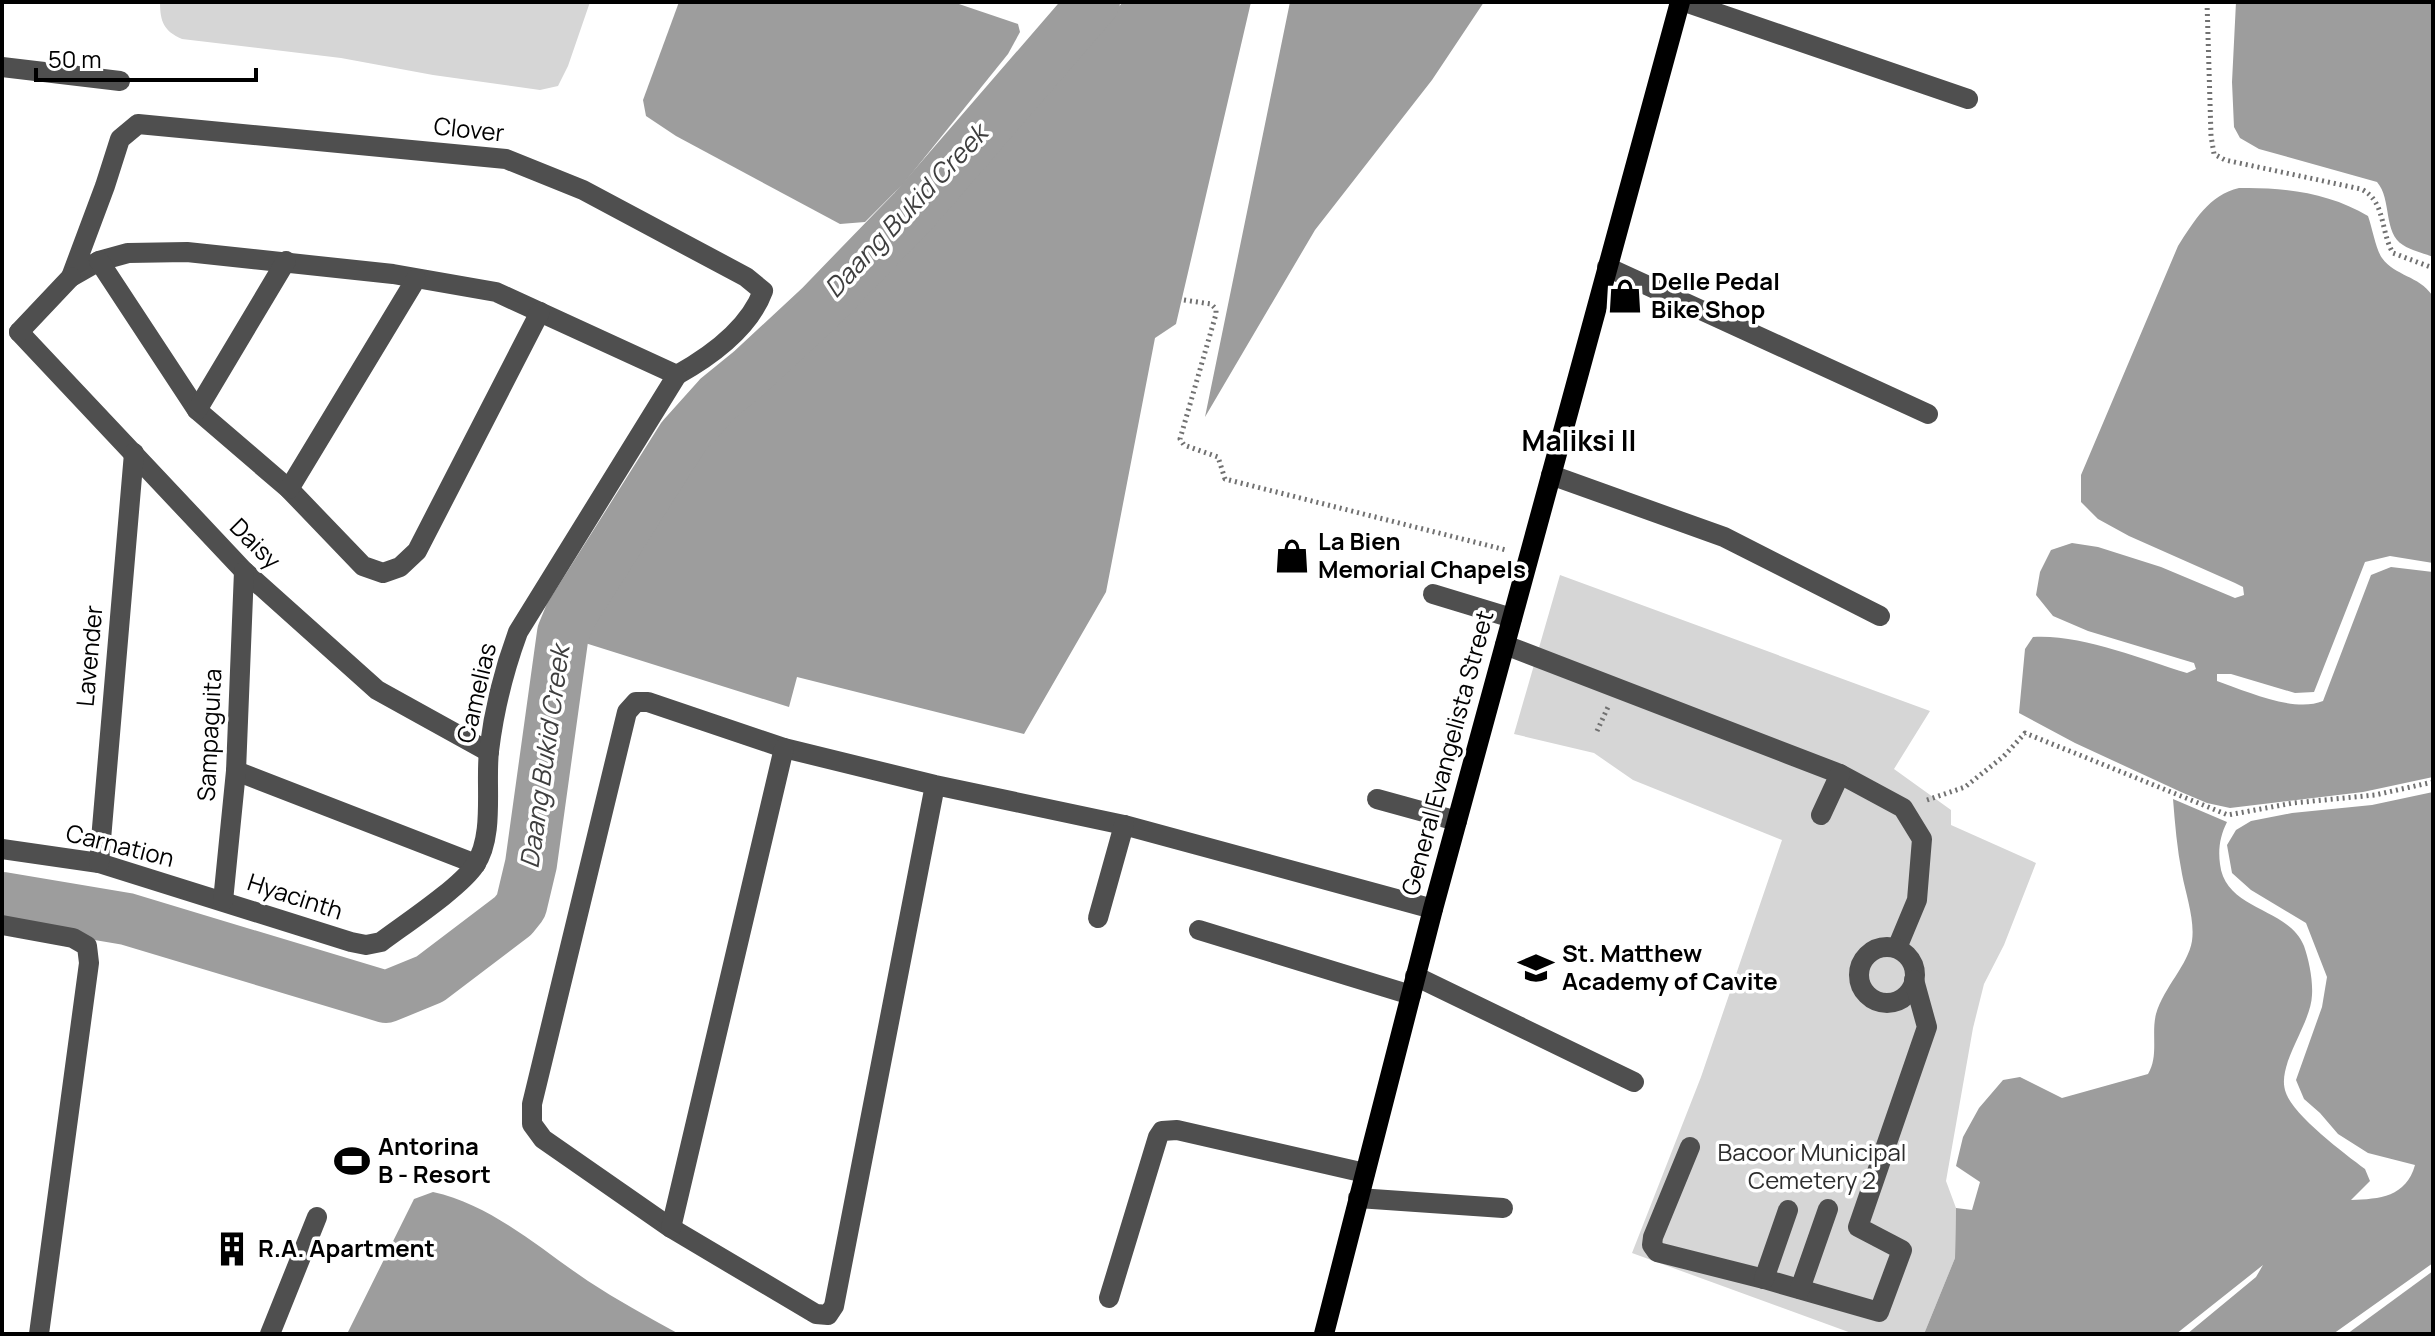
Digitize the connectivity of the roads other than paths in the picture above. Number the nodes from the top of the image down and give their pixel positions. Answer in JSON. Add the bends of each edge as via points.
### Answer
{"nodes":[{"id":1,"x":1682,"y":2,"type":"edge"},
{"id":2,"x":2,"y":67,"type":"edge"},
{"id":3,"x":120,"y":81,"type":"dead end"},
{"id":4,"x":1968,"y":99,"type":"dead end"},
{"id":5,"x":99,"y":261,"type":"junction"},
{"id":6,"x":286,"y":261,"type":"junction"},
{"id":7,"x":1607,"y":267,"type":"junction"},
{"id":8,"x":71,"y":277,"type":"junction"},
{"id":9,"x":416,"y":279,"type":"junction"},
{"id":10,"x":540,"y":312,"type":"junction"},
{"id":11,"x":10,"y":332,"type":"edge"},
{"id":12,"x":677,"y":375,"type":"junction"},
{"id":13,"x":197,"y":410,"type":"junction"},
{"id":14,"x":1928,"y":414,"type":"dead end"},
{"id":15,"x":134,"y":453,"type":"junction"},
{"id":16,"x":1551,"y":475,"type":"junction"},
{"id":17,"x":289,"y":489,"type":"junction"},
{"id":18,"x":244,"y":571,"type":"junction"},
{"id":19,"x":1433,"y":594,"type":"dead end"},
{"id":20,"x":1880,"y":616,"type":"dead end"},
{"id":21,"x":1512,"y":618,"type":"junction"},
{"id":22,"x":1505,"y":645,"type":"junction"},
{"id":23,"x":784,"y":748,"type":"junction"},
{"id":24,"x":489,"y":752,"type":"junction"},
{"id":25,"x":236,"y":771,"type":"junction"},
{"id":26,"x":1840,"y":774,"type":"junction"},
{"id":27,"x":935,"y":785,"type":"junction"},
{"id":28,"x":1377,"y":799,"type":"dead end"},
{"id":29,"x":1821,"y":815,"type":"dead end"},
{"id":30,"x":1457,"y":821,"type":"junction"},
{"id":31,"x":1124,"y":825,"type":"junction"},
{"id":32,"x":2,"y":849,"type":"edge"},
{"id":33,"x":99,"y":863,"type":"junction"},
{"id":34,"x":476,"y":864,"type":"junction"},
{"id":35,"x":223,"y":901,"type":"junction"},
{"id":36,"x":1433,"y":909,"type":"junction"},
{"id":37,"x":1098,"y":918,"type":"dead end"},
{"id":38,"x":2,"y":925,"type":"edge"},
{"id":39,"x":1199,"y":930,"type":"dead end"},
{"id":40,"x":1897,"y":948,"type":"junction"},
{"id":41,"x":1914,"y":980,"type":"junction"},
{"id":42,"x":1413,"y":986,"type":"junction"},
{"id":43,"x":1898,"y":1000,"type":"junction"},
{"id":44,"x":1927,"y":1027,"type":"junction"},
{"id":45,"x":1634,"y":1082,"type":"dead end"},
{"id":46,"x":1690,"y":1147,"type":"dead end"},
{"id":47,"x":1365,"y":1173,"type":"junction"},
{"id":48,"x":1358,"y":1198,"type":"junction"},
{"id":49,"x":1503,"y":1208,"type":"dead end"},
{"id":50,"x":1828,"y":1209,"type":"dead end"},
{"id":51,"x":1788,"y":1210,"type":"dead end"},
{"id":52,"x":317,"y":1217,"type":"dead end"},
{"id":53,"x":671,"y":1228,"type":"junction"},
{"id":54,"x":1764,"y":1279,"type":"junction"},
{"id":55,"x":1800,"y":1289,"type":"junction"},
{"id":56,"x":1109,"y":1298,"type":"dead end"},
{"id":57,"x":39,"y":1334,"type":"edge"},
{"id":58,"x":270,"y":1334,"type":"edge"},
{"id":59,"x":1324,"y":1334,"type":"edge"}],
"edges":[{"from":1,"to":4,"type":"street"},
{"from":1,"to":7,"type":"main road","name":"General Evangelista Street"},
{"from":2,"to":3,"type":"street"},
{"from":5,"to":6,"type":"street","via":[[128,253],[187,252]]},
{"from":5,"to":8,"type":"street"},
{"from":5,"to":13,"type":"street"},
{"from":6,"to":9,"type":"street"},
{"from":6,"to":13,"type":"street"},
{"from":7,"to":14,"type":"street"},
{"from":7,"to":16,"type":"main road","name":"General Evangelista Street"},
{"from":8,"to":11,"type":"street"},
{"from":8,"to":12,"type":"street","name":"Clover","via":[[120,139],[138,124],[506,159],[583,190],[763,291],[739,329]]},
{"from":9,"to":10,"type":"street","via":[[496,292]]},
{"from":9,"to":17,"type":"street"},
{"from":10,"to":12,"type":"street"},
{"from":10,"to":17,"type":"street","via":[[417,551],[400,567],[383,573],[363,566]]},
{"from":11,"to":15,"type":"street","name":"Daisy"},
{"from":12,"to":24,"type":"street","name":"Camelias","via":[[518,632]]},
{"from":13,"to":17,"type":"street"},
{"from":15,"to":18,"type":"street","name":"Daisy"},
{"from":15,"to":33,"type":"street","name":"Lavender"},
{"from":16,"to":20,"type":"street","via":[[1724,537]]},
{"from":16,"to":21,"type":"main road","name":"General Evangelista Street"},
{"from":18,"to":24,"type":"street","name":"Daisy","via":[[377,690]]},
{"from":18,"to":25,"type":"street","name":"Sampaguita"},
{"from":19,"to":21,"type":"street"},
{"from":21,"to":22,"type":"main road","name":"General Evangelista Street"},
{"from":22,"to":26,"type":"street"},
{"from":22,"to":30,"type":"main road","name":"General Evangelista Street"},
{"from":23,"to":27,"type":"street"},
{"from":23,"to":53,"type":"street"},
{"from":23,"to":53,"type":"street","via":[[648,702],[636,702],[627,712],[532,1104],[532,1124],[543,1139]]},
{"from":24,"to":34,"type":"street","name":"Camelias","via":[[486,836]]},
{"from":25,"to":34,"type":"street"},
{"from":25,"to":35,"type":"street","name":"Sampaguita"},
{"from":26,"to":29,"type":"street"},
{"from":26,"to":40,"type":"street","via":[[1903,808],[1922,839],[1917,900]]},
{"from":27,"to":31,"type":"street"},
{"from":27,"to":53,"type":"street","via":[[834,1306],[828,1315],[816,1314]]},
{"from":28,"to":30,"type":"street"},
{"from":30,"to":36,"type":"main road","name":"General Evangelista Street"},
{"from":31,"to":36,"type":"street"},
{"from":31,"to":37,"type":"street"},
{"from":32,"to":33,"type":"street","name":"Carnation"},
{"from":33,"to":35,"type":"street","name":"Carnation"},
{"from":34,"to":35,"type":"street","name":"Hyacinth","via":[[381,942],[366,945]]},
{"from":36,"to":42,"type":"main road","name":"General Evangelista Street"},
{"from":38,"to":57,"type":"street","via":[[73,938],[87,946],[89,963]]},
{"from":39,"to":42,"type":"street"},
{"from":40,"to":41,"type":"street","via":[[1914,967]]},
{"from":40,"to":43,"type":"street","via":[[1879,947],[1863,958],[1858,975],[1864,993],[1880,1002]]},
{"from":41,"to":43,"type":"street"},
{"from":41,"to":44,"type":"street"},
{"from":42,"to":45,"type":"street"},
{"from":42,"to":47,"type":"main road","name":"General Evangelista Street"},
{"from":43,"to":44,"type":"street","via":[[1904,1013]]},
{"from":44,"to":55,"type":"street","via":[[1858,1227],[1902,1250],[1882,1309],[1874,1312]]},
{"from":46,"to":54,"type":"street","via":[[1652,1245],[1657,1252]]},
{"from":47,"to":48,"type":"main road","name":"General Evangelista Street"},
{"from":47,"to":56,"type":"street","via":[[1177,1130],[1162,1131]]},
{"from":48,"to":49,"type":"street"},
{"from":48,"to":59,"type":"main road","name":"General Evangelista Street"},
{"from":50,"to":55,"type":"street"},
{"from":51,"to":54,"type":"street"},
{"from":52,"to":58,"type":"street"},
{"from":54,"to":55,"type":"street"}]}
